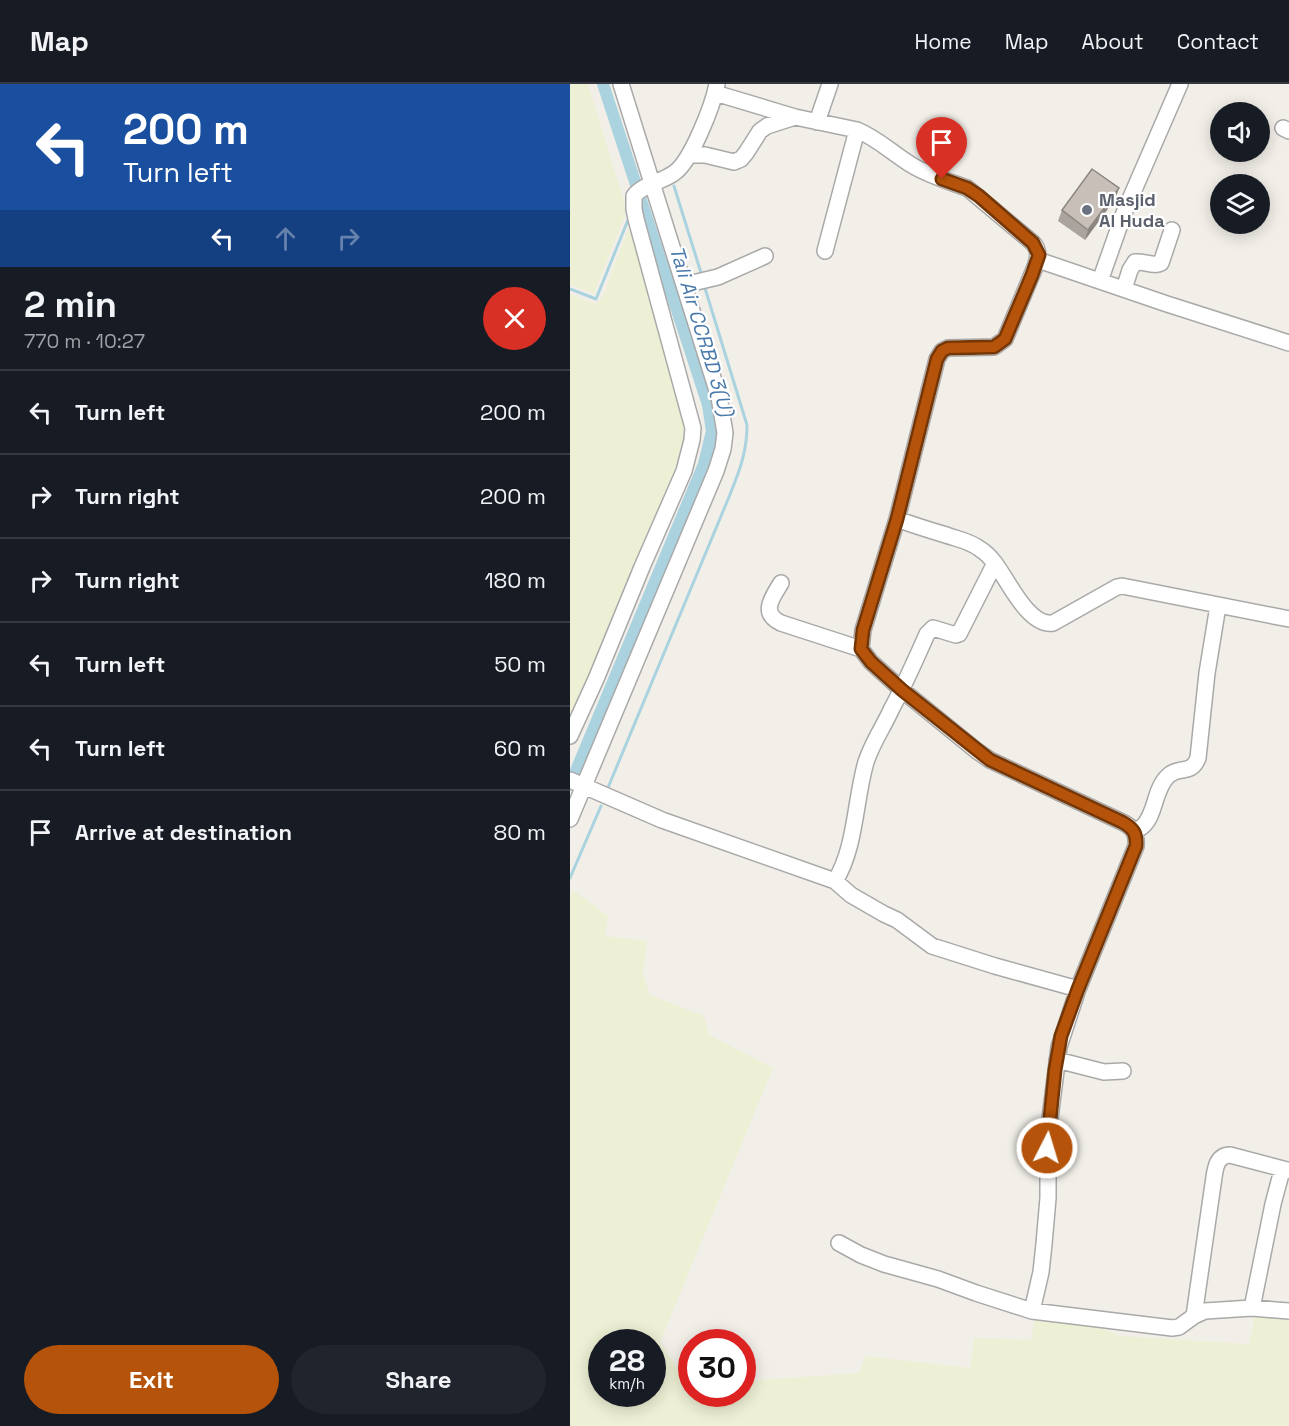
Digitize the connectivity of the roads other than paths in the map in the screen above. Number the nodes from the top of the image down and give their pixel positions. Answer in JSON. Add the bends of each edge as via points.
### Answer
{"nodes":[{"id":1,"x":621,"y":84,"type":"edge"},
{"id":2,"x":830,"y":84,"type":"edge"},
{"id":3,"x":1180,"y":84,"type":"edge"},
{"id":4,"x":716,"y":88,"type":"edge"},
{"id":5,"x":795,"y":117,"type":"junction"},
{"id":6,"x":817,"y":122,"type":"junction"},
{"id":7,"x":857,"y":130,"type":"junction"},
{"id":8,"x":688,"y":155,"type":"junction"},
{"id":9,"x":662,"y":180,"type":"junction"},
{"id":10,"x":1172,"y":230,"type":"dead end"},
{"id":11,"x":825,"y":251,"type":"dead end"},
{"id":12,"x":765,"y":256,"type":"dead end"},
{"id":13,"x":1038,"y":260,"type":"junction"},
{"id":14,"x":1100,"y":281,"type":"junction"},
{"id":15,"x":697,"y":282,"type":"junction"},
{"id":16,"x":1124,"y":289,"type":"junction"},
{"id":17,"x":1289,"y":343,"type":"edge"},
{"id":18,"x":897,"y":519,"type":"junction"},
{"id":19,"x":995,"y":563,"type":"junction"},
{"id":20,"x":781,"y":583,"type":"dead end"},
{"id":21,"x":1218,"y":606,"type":"junction"},
{"id":22,"x":1289,"y":619,"type":"edge"},
{"id":23,"x":861,"y":649,"type":"junction"},
{"id":24,"x":902,"y":690,"type":"junction"},
{"id":25,"x":570,"y":736,"type":"edge"},
{"id":26,"x":577,"y":783,"type":"edge"},
{"id":27,"x":570,"y":819,"type":"edge"},
{"id":28,"x":1135,"y":831,"type":"junction"},
{"id":29,"x":835,"y":881,"type":"junction"},
{"id":30,"x":1078,"y":989,"type":"junction"},
{"id":31,"x":1057,"y":1060,"type":"junction"},
{"id":32,"x":1123,"y":1071,"type":"dead end"},
{"id":33,"x":1288,"y":1170,"type":"edge"},
{"id":34,"x":839,"y":1243,"type":"dead end"},
{"id":35,"x":1252,"y":1308,"type":"junction"},
{"id":36,"x":1032,"y":1311,"type":"junction"},
{"id":37,"x":1289,"y":1311,"type":"edge"},
{"id":38,"x":1194,"y":1316,"type":"junction"}],
"edges":[{"from":1,"to":9,"type":"street"},
{"from":2,"to":6,"type":"street"},
{"from":3,"to":14,"type":"street","via":[[1124,213]]},
{"from":4,"to":5,"type":"street"},
{"from":4,"to":8,"type":"street"},
{"from":5,"to":6,"type":"street"},
{"from":5,"to":8,"type":"street","via":[[760,131],[741,159],[734,162]]},
{"from":6,"to":7,"type":"street"},
{"from":7,"to":11,"type":"street"},
{"from":7,"to":13,"type":"street","via":[[924,172],[972,192],[1033,243]]},
{"from":8,"to":9,"type":"street","via":[[681,167]]},
{"from":9,"to":15,"type":"street"},
{"from":9,"to":25,"type":"street","via":[[635,194],[633,209],[693,428],[692,440],[684,471]]},
{"from":10,"to":16,"type":"street","via":[[1161,263],[1136,262]]},
{"from":12,"to":15,"type":"street"},
{"from":13,"to":14,"type":"street"},
{"from":13,"to":18,"type":"street","via":[[1005,339],[994,347],[948,348],[937,359]]},
{"from":14,"to":16,"type":"street"},
{"from":15,"to":26,"type":"street","via":[[725,433],[723,449]]},
{"from":16,"to":17,"type":"street"},
{"from":18,"to":19,"type":"street","via":[[970,543]]},
{"from":18,"to":23,"type":"street","via":[[863,630]]},
{"from":19,"to":21,"type":"street","via":[[1028,611],[1046,623],[1053,623],[1117,586]]},
{"from":19,"to":24,"type":"street","via":[[962,631],[956,635],[930,630]]},
{"from":20,"to":23,"type":"street","via":[[769,604],[772,618]]},
{"from":21,"to":22,"type":"street"},
{"from":21,"to":28,"type":"street","via":[[1198,758],[1190,769],[1168,776],[1143,826]]},
{"from":23,"to":24,"type":"street"},
{"from":24,"to":28,"type":"street","via":[[990,760]]},
{"from":24,"to":29,"type":"street","via":[[869,753],[847,854]]},
{"from":26,"to":27,"type":"street"},
{"from":26,"to":29,"type":"street","via":[[662,820]]},
{"from":28,"to":30,"type":"street","via":[[1136,846]]},
{"from":29,"to":30,"type":"street","via":[[932,946]]},
{"from":30,"to":31,"type":"street"},
{"from":31,"to":32,"type":"street","via":[[1104,1072]]},
{"from":31,"to":36,"type":"street","via":[[1048,1134],[1044,1244]]},
{"from":33,"to":35,"type":"street","via":[[1281,1174],[1273,1204]]},
{"from":33,"to":38,"type":"street","via":[[1230,1155],[1224,1155],[1216,1164]]},
{"from":34,"to":36,"type":"street","via":[[884,1264]]},
{"from":35,"to":37,"type":"street"},
{"from":35,"to":38,"type":"street","via":[[1205,1311]]},
{"from":36,"to":38,"type":"street","via":[[1165,1328],[1179,1327]]}]}
